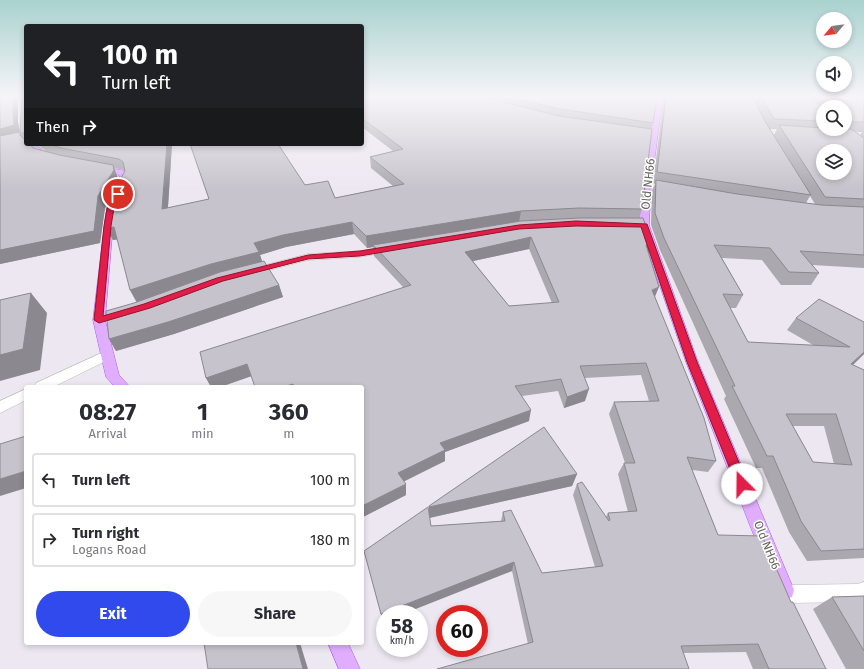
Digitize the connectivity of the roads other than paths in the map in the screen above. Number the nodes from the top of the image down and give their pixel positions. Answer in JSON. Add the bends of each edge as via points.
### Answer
{"nodes":[{"id":1,"x":652,"y":127,"type":"edge"},
{"id":2,"x":33,"y":146,"type":"edge"},
{"id":3,"x":58,"y":160,"type":"edge"},
{"id":4,"x":94,"y":167,"type":"edge"},
{"id":5,"x":401,"y":248,"type":"edge"},
{"id":6,"x":242,"y":274,"type":"edge"},
{"id":7,"x":112,"y":316,"type":"edge"},
{"id":8,"x":99,"y":320,"type":"junction"},
{"id":9,"x":108,"y":355,"type":"junction"},
{"id":10,"x":45,"y":385,"type":"edge"},
{"id":11,"x":121,"y":385,"type":"edge"},
{"id":12,"x":24,"y":395,"type":"edge"},
{"id":13,"x":0,"y":407,"type":"edge"},
{"id":14,"x":864,"y":591,"type":"edge"},
{"id":15,"x":790,"y":601,"type":"joint"},
{"id":16,"x":339,"y":645,"type":"edge"},
{"id":17,"x":350,"y":669,"type":"edge"}],
"edges":[{"from":1,"to":15,"type":"main road","name":"Old NH66","via":[[650,136],[651,187],[640,225],[692,362]]},
{"from":2,"to":3,"type":"main road","via":[[43,155]]},
{"from":4,"to":8,"type":"main road","via":[[123,173],[125,181],[110,208]]},
{"from":5,"to":6,"type":"street","via":[[360,254],[308,257]]},
{"from":7,"to":8,"type":"street"},
{"from":8,"to":9,"type":"main road"},
{"from":9,"to":10,"type":"street"},
{"from":9,"to":11,"type":"main road","via":[[113,377]]},
{"from":12,"to":13,"type":"street"},
{"from":14,"to":15,"type":"street"},
{"from":16,"to":17,"type":"main road"}]}
